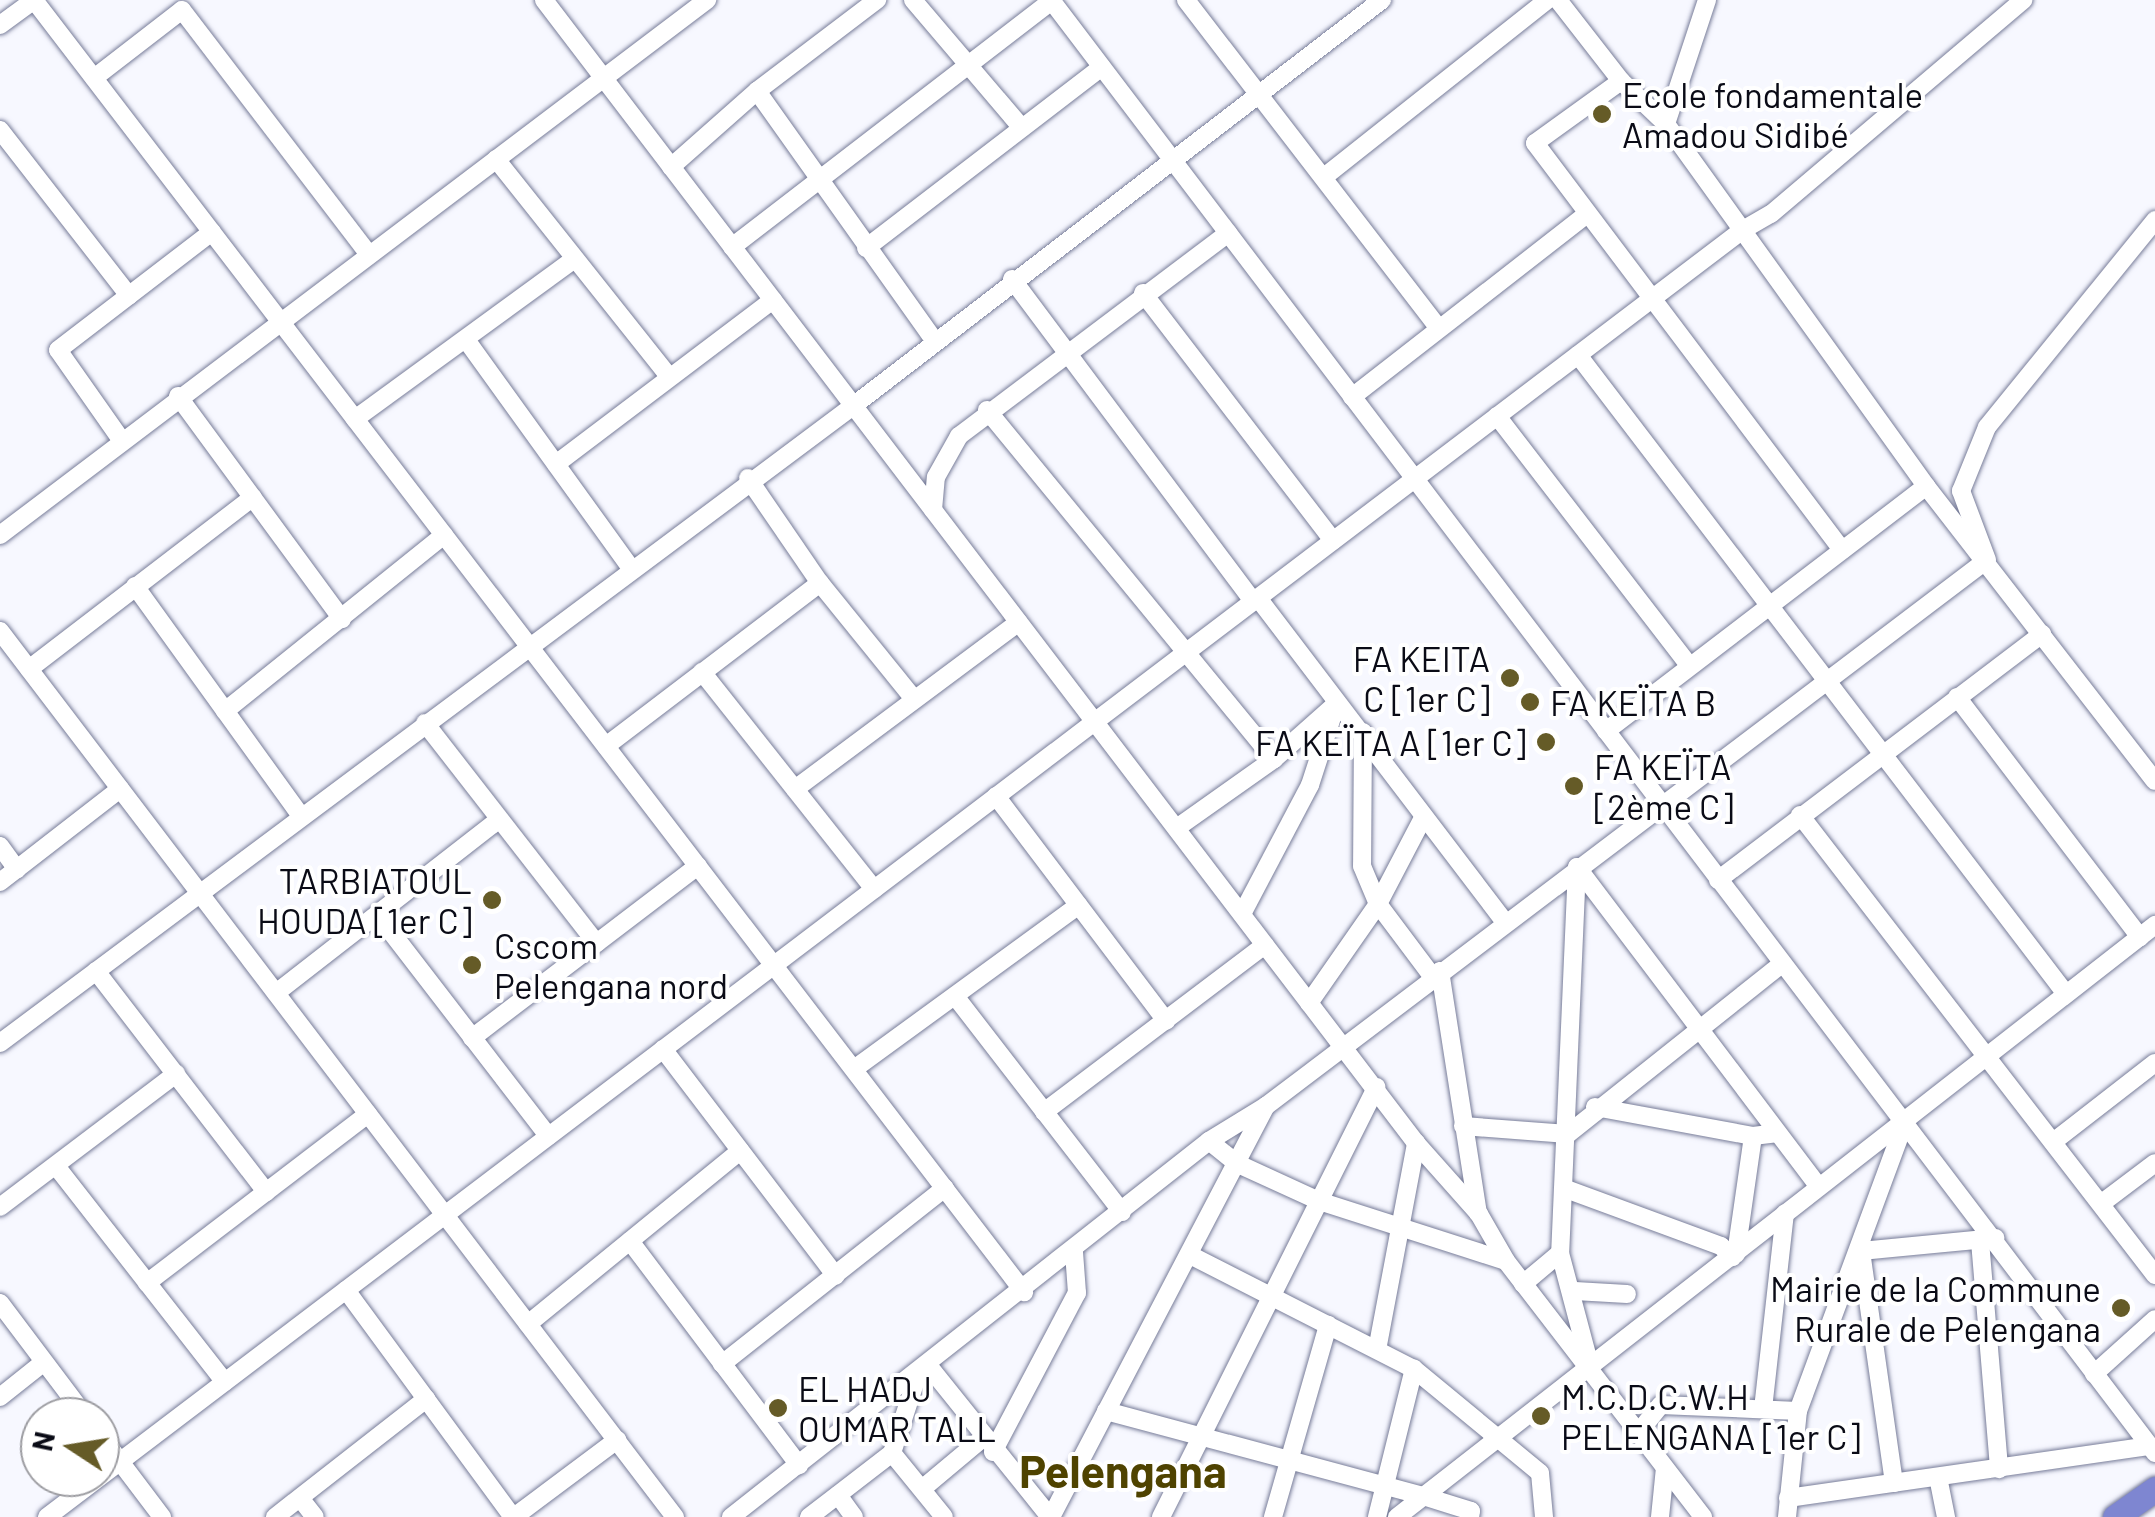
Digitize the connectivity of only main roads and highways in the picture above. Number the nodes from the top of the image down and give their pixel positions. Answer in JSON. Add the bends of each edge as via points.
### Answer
{"nodes":[{"id":1,"x":2155,"y":1489,"type":"edge"},
{"id":2,"x":2115,"y":1517,"type":"edge"}],
"edges":[{"from":1,"to":2,"type":"highway"}]}
